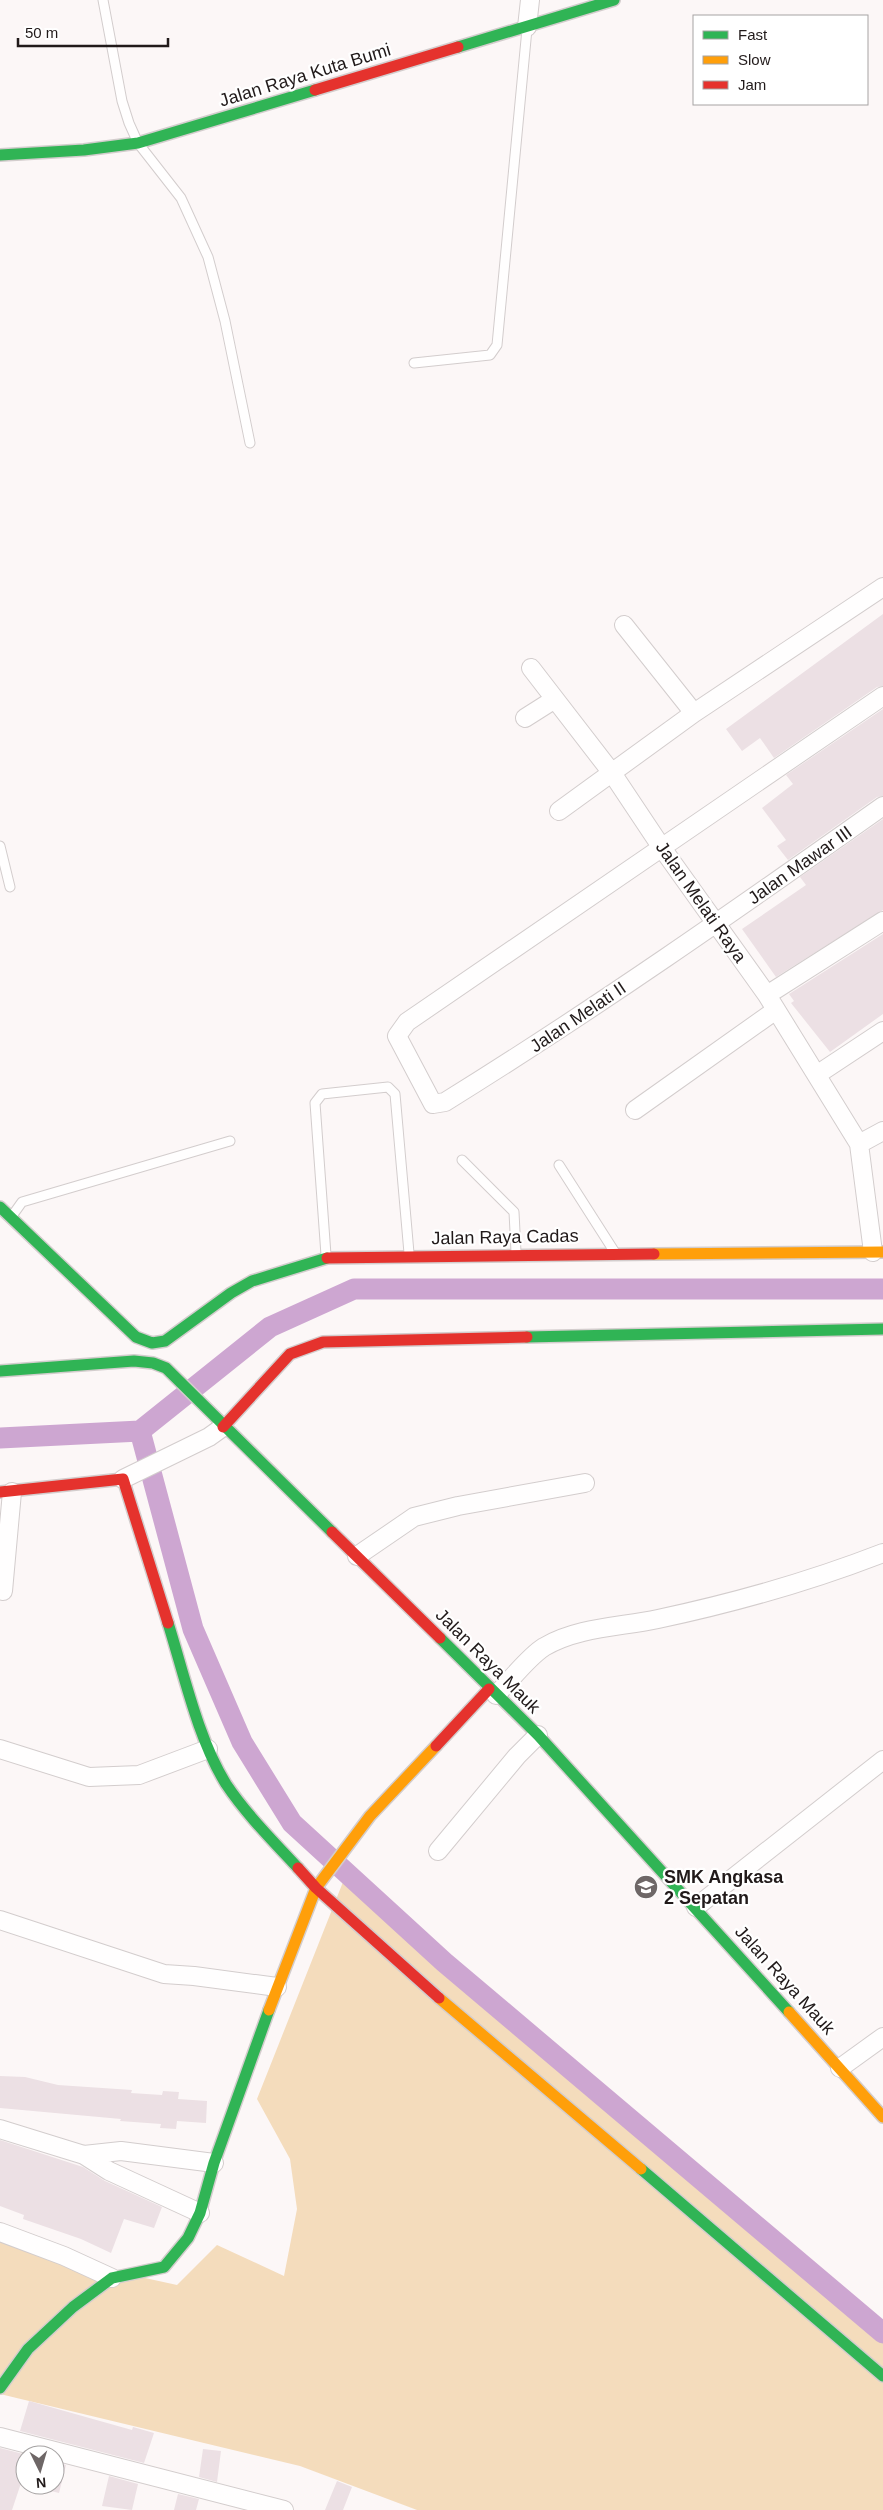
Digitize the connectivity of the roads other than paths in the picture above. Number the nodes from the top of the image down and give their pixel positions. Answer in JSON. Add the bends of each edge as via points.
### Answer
{"nodes":[{"id":1,"x":103,"y":0,"type":"edge"},
{"id":2,"x":530,"y":0,"type":"edge"},
{"id":3,"x":614,"y":0,"type":"edge"},
{"id":4,"x":527,"y":26,"type":"junction"},
{"id":5,"x":138,"y":143,"type":"junction"},
{"id":6,"x":0,"y":155,"type":"edge"},
{"id":7,"x":414,"y":363,"type":"dead end"},
{"id":8,"x":250,"y":443,"type":"dead end"},
{"id":9,"x":883,"y":587,"type":"edge"},
{"id":10,"x":624,"y":624,"type":"dead end"},
{"id":11,"x":531,"y":668,"type":"dead end"},
{"id":12,"x":883,"y":696,"type":"edge"},
{"id":13,"x":555,"y":699,"type":"junction"},
{"id":14,"x":694,"y":713,"type":"junction"},
{"id":15,"x":525,"y":718,"type":"dead end"},
{"id":16,"x":612,"y":772,"type":"junction"},
{"id":17,"x":883,"y":806,"type":"edge"},
{"id":18,"x":559,"y":811,"type":"dead end"},
{"id":19,"x":0,"y":846,"type":"edge"},
{"id":20,"x":662,"y":848,"type":"junction"},
{"id":21,"x":10,"y":886,"type":"dead end"},
{"id":22,"x":883,"y":920,"type":"edge"},
{"id":23,"x":716,"y":924,"type":"junction"},
{"id":24,"x":772,"y":1002,"type":"junction"},
{"id":25,"x":883,"y":1032,"type":"edge"},
{"id":26,"x":818,"y":1074,"type":"junction"},
{"id":27,"x":635,"y":1110,"type":"dead end"},
{"id":28,"x":883,"y":1131,"type":"edge"},
{"id":29,"x":230,"y":1141,"type":"dead end"},
{"id":30,"x":859,"y":1144,"type":"junction"},
{"id":31,"x":462,"y":1160,"type":"dead end"},
{"id":32,"x":559,"y":1165,"type":"dead end"},
{"id":33,"x":0,"y":1207,"type":"edge"},
{"id":34,"x":12,"y":1216,"type":"junction"},
{"id":35,"x":878,"y":1252,"type":"edge"},
{"id":36,"x":616,"y":1254,"type":"junction"},
{"id":37,"x":516,"y":1255,"type":"junction"},
{"id":38,"x":410,"y":1256,"type":"junction"},
{"id":39,"x":326,"y":1258,"type":"junction"},
{"id":40,"x":883,"y":1329,"type":"edge"},
{"id":41,"x":0,"y":1370,"type":"edge"},
{"id":42,"x":217,"y":1421,"type":"junction"},
{"id":43,"x":123,"y":1479,"type":"junction"},
{"id":44,"x":585,"y":1483,"type":"dead end"},
{"id":45,"x":6,"y":1492,"type":"edge"},
{"id":46,"x":883,"y":1553,"type":"edge"},
{"id":47,"x":357,"y":1556,"type":"junction"},
{"id":48,"x":3,"y":1591,"type":"dead end"},
{"id":49,"x":493,"y":1692,"type":"junction"},
{"id":50,"x":538,"y":1736,"type":"junction"},
{"id":51,"x":0,"y":1749,"type":"edge"},
{"id":52,"x":208,"y":1749,"type":"junction"},
{"id":53,"x":883,"y":1760,"type":"edge"},
{"id":54,"x":438,"y":1851,"type":"dead end"},
{"id":55,"x":316,"y":1888,"type":"junction"},
{"id":56,"x":696,"y":1906,"type":"junction"},
{"id":57,"x":0,"y":1920,"type":"edge"},
{"id":58,"x":277,"y":1988,"type":"junction"},
{"id":59,"x":883,"y":2037,"type":"edge"},
{"id":60,"x":840,"y":2068,"type":"junction"},
{"id":61,"x":883,"y":2117,"type":"edge"},
{"id":62,"x":0,"y":2129,"type":"edge"},
{"id":63,"x":84,"y":2155,"type":"junction"},
{"id":64,"x":214,"y":2163,"type":"junction"},
{"id":65,"x":200,"y":2213,"type":"junction"},
{"id":66,"x":0,"y":2232,"type":"edge"},
{"id":67,"x":112,"y":2278,"type":"junction"},
{"id":68,"x":883,"y":2376,"type":"edge"},
{"id":69,"x":0,"y":2388,"type":"edge"},
{"id":70,"x":0,"y":2437,"type":"edge"},
{"id":71,"x":284,"y":2510,"type":"edge"}],
"edges":[{"from":1,"to":5,"type":"lane","via":[[122,101]]},
{"from":2,"to":4,"type":"street"},
{"from":3,"to":4,"type":"street","name":"Jalan Raya Kuta Bumi"},
{"from":4,"to":5,"type":"street","name":"Jalan Raya Kuta Bumi"},
{"from":4,"to":7,"type":"lane","via":[[497,345],[490,355]]},
{"from":5,"to":6,"type":"street","name":"Jalan Raya Kuta Bumi"},
{"from":5,"to":8,"type":"lane","via":[[181,198],[208,257]]},
{"from":9,"to":14,"type":"street"},
{"from":10,"to":14,"type":"street"},
{"from":11,"to":13,"type":"street","name":"Jalan Melati Raya"},
{"from":12,"to":20,"type":"street"},
{"from":13,"to":15,"type":"street"},
{"from":13,"to":16,"type":"street","name":"Jalan Melati Raya"},
{"from":14,"to":16,"type":"street"},
{"from":16,"to":18,"type":"street"},
{"from":16,"to":20,"type":"street","name":"Jalan Melati Raya"},
{"from":17,"to":23,"type":"street","name":"Jalan Mawar III"},
{"from":19,"to":21,"type":"lane"},
{"from":20,"to":23,"type":"street","name":"Jalan Melati Raya"},
{"from":20,"to":23,"type":"street","name":"Jalan Melati II","via":[[407,1022],[397,1036],[433,1104],[446,1102],[529,1050]]},
{"from":22,"to":24,"type":"street"},
{"from":23,"to":24,"type":"street","name":"Jalan Melati Raya"},
{"from":24,"to":26,"type":"street","name":"Jalan Melati Raya"},
{"from":24,"to":27,"type":"street"},
{"from":25,"to":26,"type":"street"},
{"from":26,"to":30,"type":"street","name":"Jalan Melati Raya"},
{"from":28,"to":30,"type":"street"},
{"from":29,"to":34,"type":"lane","via":[[22,1202]]},
{"from":30,"to":35,"type":"street"},
{"from":31,"to":37,"type":"lane","via":[[514,1212]]},
{"from":32,"to":36,"type":"lane"},
{"from":33,"to":34,"type":"street"},
{"from":34,"to":39,"type":"street","name":"Jalan Raya Cadas","via":[[136,1337],[149,1344],[163,1343],[252,1281]]},
{"from":35,"to":36,"type":"street","name":"Jalan Raya Cadas"},
{"from":36,"to":37,"type":"street","name":"Jalan Raya Cadas"},
{"from":37,"to":38,"type":"street","name":"Jalan Raya Cadas"},
{"from":38,"to":39,"type":"street","name":"Jalan Raya Cadas"},
{"from":38,"to":39,"type":"lane","via":[[395,1094],[388,1087],[322,1094],[315,1104]]},
{"from":40,"to":42,"type":"street","via":[[323,1342],[290,1354]]},
{"from":41,"to":42,"type":"street","name":"Jalan Raya Mauk","via":[[134,1361],[153,1363],[166,1368]]},
{"from":42,"to":43,"type":"street","via":[[209,1437]]},
{"from":42,"to":47,"type":"street","name":"Jalan Raya Mauk"},
{"from":43,"to":45,"type":"street"},
{"from":43,"to":52,"type":"street"},
{"from":44,"to":47,"type":"street","via":[[414,1517]]},
{"from":45,"to":48,"type":"street"},
{"from":46,"to":49,"type":"street","via":[[758,1593],[658,1619],[565,1637],[543,1648]]},
{"from":47,"to":49,"type":"street","name":"Jalan Raya Mauk"},
{"from":49,"to":50,"type":"street","name":"Jalan Raya Mauk"},
{"from":49,"to":55,"type":"street","via":[[363,1826]]},
{"from":50,"to":54,"type":"street","via":[[517,1756]]},
{"from":50,"to":56,"type":"street","name":"Jalan Raya Mauk"},
{"from":51,"to":52,"type":"street","via":[[89,1777],[139,1775]]},
{"from":52,"to":55,"type":"street","via":[[226,1783],[245,1809]]},
{"from":53,"to":56,"type":"street"},
{"from":55,"to":58,"type":"street"},
{"from":55,"to":68,"type":"street","via":[[404,1968]]},
{"from":56,"to":60,"type":"street","name":"Jalan Raya Mauk"},
{"from":57,"to":58,"type":"street","via":[[164,1974]]},
{"from":58,"to":64,"type":"street"},
{"from":59,"to":60,"type":"street"},
{"from":60,"to":61,"type":"street","name":"Jalan Raya Mauk"},
{"from":62,"to":63,"type":"street"},
{"from":63,"to":64,"type":"street","via":[[121,2151]]},
{"from":63,"to":65,"type":"street","via":[[109,2171]]},
{"from":64,"to":65,"type":"street"},
{"from":65,"to":67,"type":"street","via":[[188,2238],[164,2267]]},
{"from":66,"to":67,"type":"street"},
{"from":67,"to":69,"type":"street","via":[[49,2327],[28,2348]]},
{"from":70,"to":71,"type":"street"}]}
